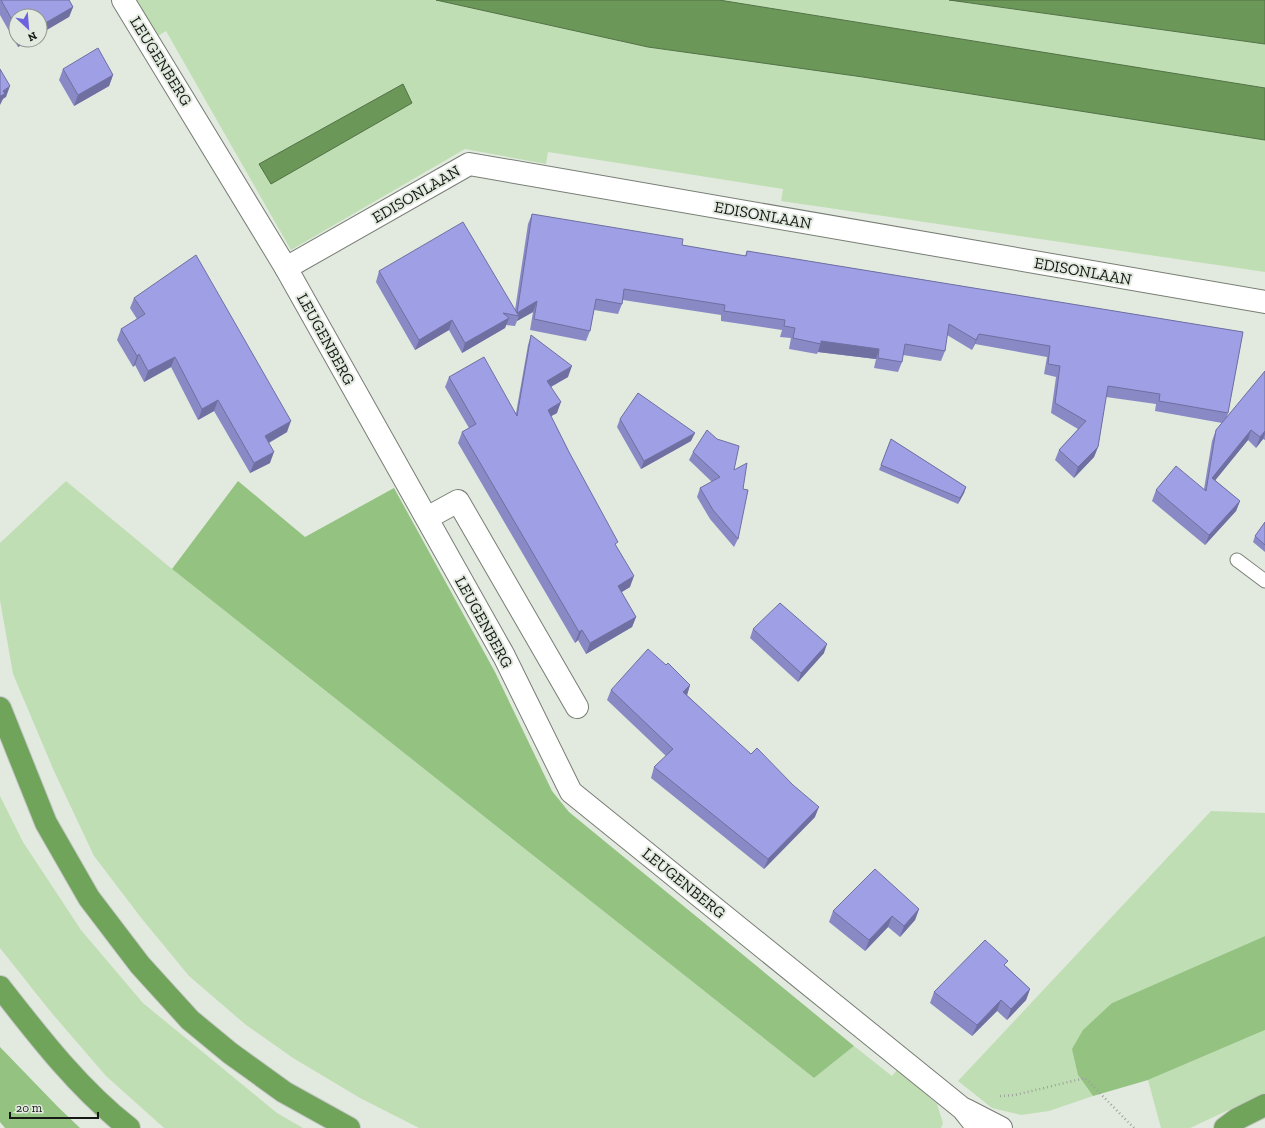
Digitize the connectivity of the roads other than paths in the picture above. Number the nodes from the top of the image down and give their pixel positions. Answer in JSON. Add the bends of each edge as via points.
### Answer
{"nodes":[{"id":1,"x":124,"y":0,"type":"edge"},
{"id":2,"x":286,"y":268,"type":"junction"},
{"id":3,"x":1265,"y":302,"type":"edge"},
{"id":4,"x":427,"y":518,"type":"junction"},
{"id":5,"x":1237,"y":560,"type":"dead end"},
{"id":6,"x":1265,"y":581,"type":"edge"},
{"id":7,"x":577,"y":707,"type":"dead end"},
{"id":8,"x":0,"y":708,"type":"edge"},
{"id":9,"x":0,"y":987,"type":"edge"},
{"id":10,"x":1265,"y":1106,"type":"edge"},
{"id":11,"x":963,"y":1109,"type":"junction"},
{"id":12,"x":1227,"y":1125,"type":"edge"},
{"id":13,"x":129,"y":1128,"type":"edge"},
{"id":14,"x":349,"y":1128,"type":"edge"},
{"id":15,"x":978,"y":1128,"type":"edge"},
{"id":16,"x":1002,"y":1128,"type":"edge"}],
"edges":[{"from":1,"to":2,"type":"street","name":"LEUGENBERG"},
{"from":2,"to":3,"type":"street","name":"EDISONLAAN","via":[[469,164]]},
{"from":2,"to":4,"type":"street","name":"LEUGENBERG"},
{"from":4,"to":7,"type":"street","via":[[458,501]]},
{"from":4,"to":11,"type":"street","name":"LEUGENBERG","via":[[504,656],[571,792]]},
{"from":5,"to":6,"type":"lane"},
{"from":8,"to":14,"type":"highway","via":[[46,823],[89,898],[140,965],[190,1020],[230,1052],[284,1092]]},
{"from":9,"to":13,"type":"highway","via":[[33,1030],[80,1083]]},
{"from":10,"to":12,"type":"highway"},
{"from":11,"to":15,"type":"street","name":"LEUGENBERG"},
{"from":11,"to":16,"type":"street"}]}
